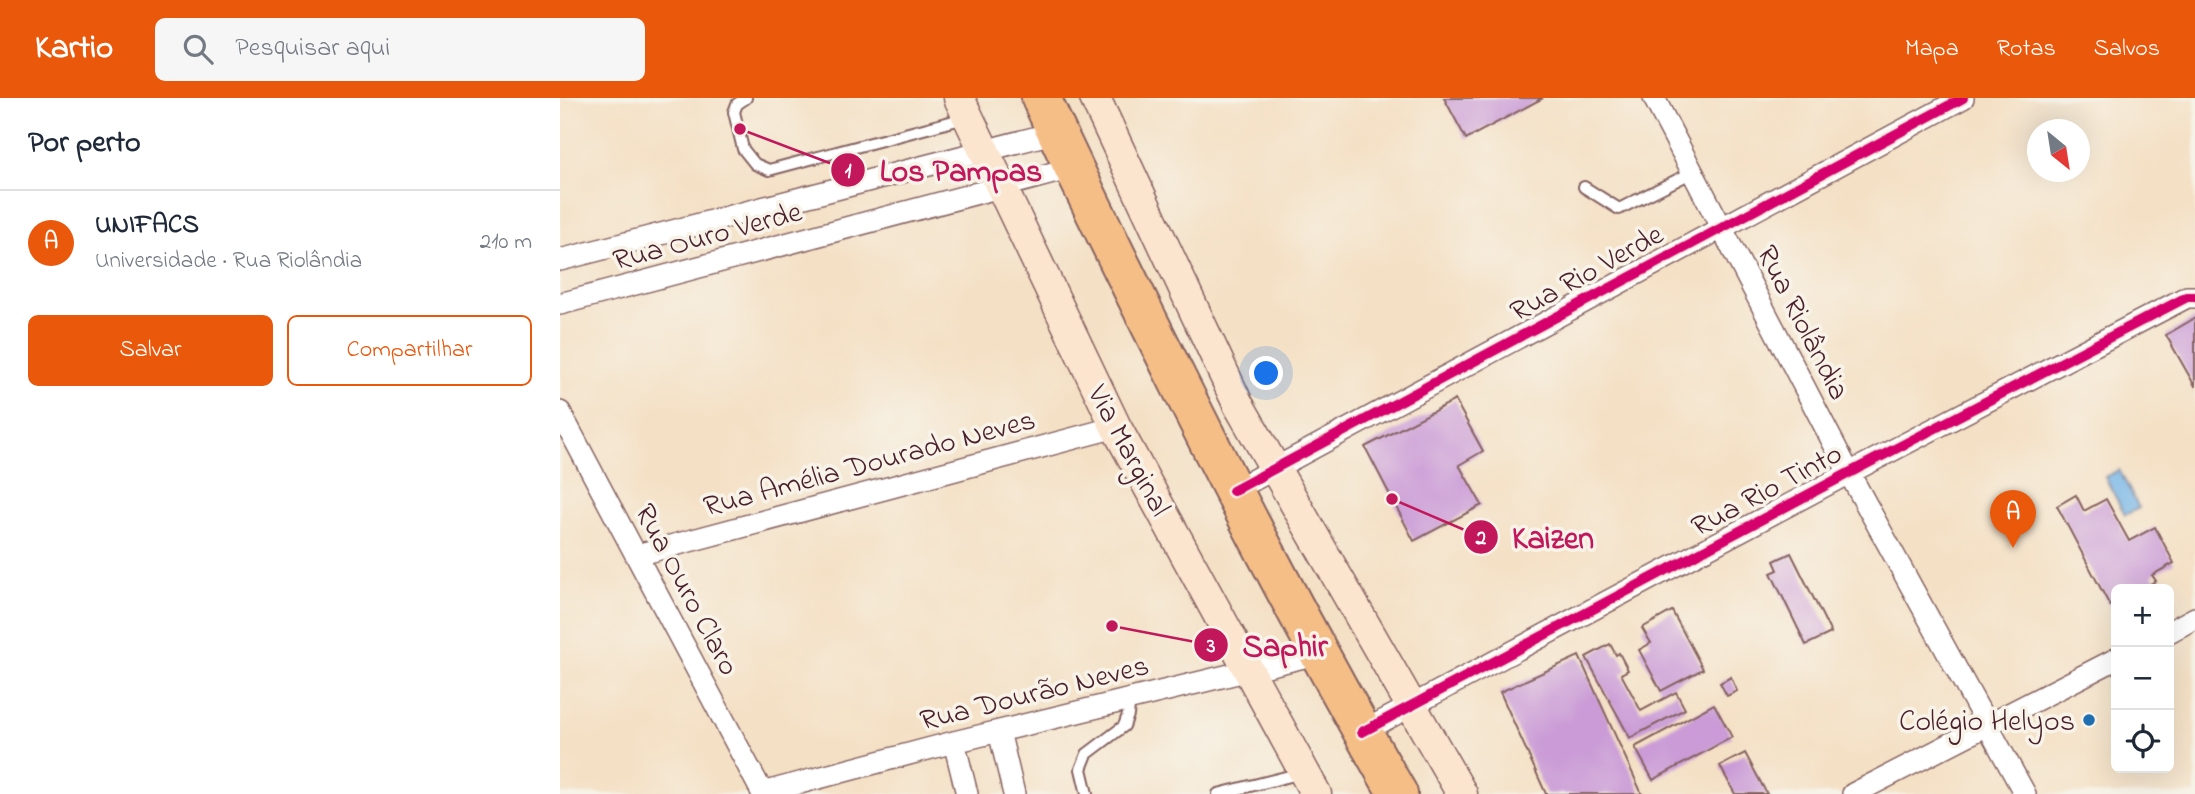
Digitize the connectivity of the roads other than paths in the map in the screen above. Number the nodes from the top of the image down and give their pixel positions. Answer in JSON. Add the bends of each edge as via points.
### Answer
{"nodes":[{"id":1,"x":746,"y":98,"type":"edge"},
{"id":2,"x":1095,"y":98,"type":"edge"},
{"id":3,"x":1654,"y":98,"type":"edge"},
{"id":4,"x":1963,"y":98,"type":"edge"},
{"id":5,"x":963,"y":108,"type":"edge"},
{"id":6,"x":1049,"y":115,"type":"edge"},
{"id":7,"x":983,"y":150,"type":"junction"},
{"id":8,"x":1072,"y":168,"type":"junction"},
{"id":9,"x":1693,"y":173,"type":"junction"},
{"id":10,"x":1584,"y":187,"type":"dead end"},
{"id":11,"x":1000,"y":188,"type":"junction"},
{"id":12,"x":1721,"y":226,"type":"junction"},
{"id":13,"x":560,"y":260,"type":"edge"},
{"id":14,"x":2195,"y":297,"type":"edge"},
{"id":15,"x":560,"y":304,"type":"edge"},
{"id":16,"x":560,"y":412,"type":"edge"},
{"id":17,"x":1115,"y":427,"type":"junction"},
{"id":18,"x":1274,"y":470,"type":"junction"},
{"id":19,"x":1849,"y":472,"type":"junction"},
{"id":20,"x":1233,"y":491,"type":"junction"},
{"id":21,"x":637,"y":555,"type":"junction"},
{"id":22,"x":2195,"y":618,"type":"edge"},
{"id":23,"x":2174,"y":629,"type":"edge"},
{"id":24,"x":1320,"y":653,"type":"junction"},
{"id":25,"x":2111,"y":662,"type":"edge"},
{"id":26,"x":1250,"y":672,"type":"junction"},
{"id":27,"x":1130,"y":698,"type":"junction"},
{"id":28,"x":1411,"y":705,"type":"junction"},
{"id":29,"x":1988,"y":725,"type":"junction"},
{"id":30,"x":999,"y":731,"type":"junction"},
{"id":31,"x":1362,"y":732,"type":"junction"},
{"id":32,"x":954,"y":742,"type":"junction"},
{"id":33,"x":1310,"y":783,"type":"edge"},
{"id":34,"x":763,"y":794,"type":"edge"},
{"id":35,"x":967,"y":794,"type":"edge"},
{"id":36,"x":1014,"y":794,"type":"edge"},
{"id":37,"x":1087,"y":794,"type":"edge"},
{"id":38,"x":1218,"y":794,"type":"edge"},
{"id":39,"x":1398,"y":794,"type":"edge"},
{"id":40,"x":1462,"y":794,"type":"edge"},
{"id":41,"x":1853,"y":794,"type":"edge"},
{"id":42,"x":2025,"y":794,"type":"edge"}],
"edges":[{"from":1,"to":5,"type":"lane","via":[[734,112],[743,149],[755,164],[768,170]]},
{"from":2,"to":18,"type":"street","via":[[1238,404]]},
{"from":3,"to":9,"type":"street","name":"Rua Riolândia"},
{"from":4,"to":12,"type":"street","name":"Rua Rio Verde"},
{"from":5,"to":7,"type":"street","name":"Via Marginal"},
{"from":6,"to":7,"type":"street","name":"Rua Ouro Verde"},
{"from":6,"to":8,"type":"highway"},
{"from":7,"to":11,"type":"street","name":"Via Marginal"},
{"from":7,"to":13,"type":"street","name":"Rua Ouro Verde"},
{"from":8,"to":11,"type":"street","name":"Rua Ouro Verde"},
{"from":8,"to":20,"type":"highway"},
{"from":9,"to":10,"type":"lane","via":[[1619,209]]},
{"from":9,"to":12,"type":"street","name":"Rua Riolândia"},
{"from":11,"to":15,"type":"street","name":"Rua Ouro Verde"},
{"from":11,"to":17,"type":"street","name":"Via Marginal"},
{"from":12,"to":18,"type":"street","name":"Rua Rio Verde"},
{"from":12,"to":19,"type":"street","name":"Rua Riolândia"},
{"from":14,"to":19,"type":"street","name":"Rua Rio Tinto"},
{"from":16,"to":21,"type":"street","name":"Rua Ouro Claro"},
{"from":17,"to":21,"type":"street","name":"Rua Amélia Dourado Neves"},
{"from":17,"to":26,"type":"street","name":"Via Marginal"},
{"from":18,"to":20,"type":"street","name":"Rua Rio Verde"},
{"from":18,"to":28,"type":"street"},
{"from":19,"to":28,"type":"street","name":"Rua Rio Tinto"},
{"from":19,"to":29,"type":"street","name":"Rua Riolândia"},
{"from":20,"to":24,"type":"highway"},
{"from":21,"to":34,"type":"street","name":"Rua Ouro Claro"},
{"from":22,"to":23,"type":"street"},
{"from":24,"to":26,"type":"street","name":"Rua Dourão Neves"},
{"from":24,"to":31,"type":"highway"},
{"from":25,"to":29,"type":"street"},
{"from":26,"to":27,"type":"street","name":"Rua Dourão Neves"},
{"from":26,"to":33,"type":"street","name":"Via Marginal"},
{"from":27,"to":30,"type":"street","name":"Rua Dourão Neves"},
{"from":27,"to":37,"type":"lane","via":[[1124,726],[1087,754],[1081,769]]},
{"from":28,"to":31,"type":"street","name":"Rua Rio Tinto"},
{"from":28,"to":40,"type":"street"},
{"from":29,"to":41,"type":"street"},
{"from":29,"to":42,"type":"street","name":"Rua Riolândia"},
{"from":30,"to":32,"type":"street","name":"Rua Dourão Neves"},
{"from":30,"to":36,"type":"street"},
{"from":31,"to":39,"type":"highway"},
{"from":32,"to":34,"type":"street","name":"Rua Dourão Neves"},
{"from":32,"to":35,"type":"street"},
{"from":33,"to":38,"type":"lane"}]}
